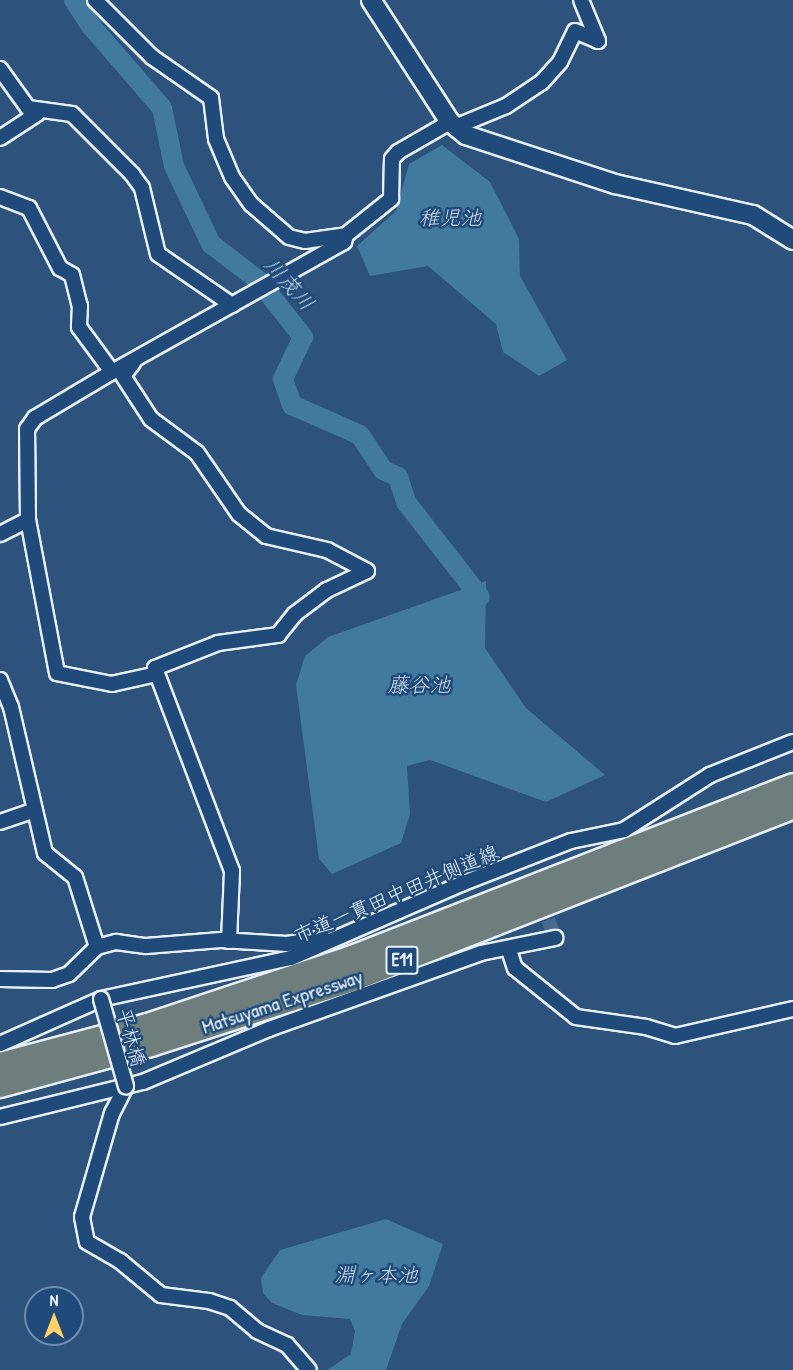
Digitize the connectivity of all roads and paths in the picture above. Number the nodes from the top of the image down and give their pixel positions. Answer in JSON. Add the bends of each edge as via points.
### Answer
{"nodes":[{"id":1,"x":95,"y":0,"type":"edge"},
{"id":2,"x":371,"y":0,"type":"edge"},
{"id":3,"x":581,"y":0,"type":"edge"},
{"id":4,"x":0,"y":69,"type":"edge"},
{"id":5,"x":38,"y":113,"type":"junction"},
{"id":6,"x":452,"y":124,"type":"junction"},
{"id":7,"x":0,"y":138,"type":"edge"},
{"id":8,"x":0,"y":197,"type":"edge"},
{"id":9,"x":346,"y":235,"type":"junction"},
{"id":10,"x":793,"y":240,"type":"edge"},
{"id":11,"x":232,"y":305,"type":"junction"},
{"id":12,"x":138,"y":357,"type":"junction"},
{"id":13,"x":112,"y":372,"type":"junction"},
{"id":14,"x":28,"y":520,"type":"junction"},
{"id":15,"x":0,"y":534,"type":"edge"},
{"id":16,"x":157,"y":674,"type":"junction"},
{"id":17,"x":0,"y":680,"type":"edge"},
{"id":18,"x":793,"y":742,"type":"edge"},
{"id":19,"x":793,"y":769,"type":"edge"},
{"id":20,"x":793,"y":786,"type":"edge"},
{"id":21,"x":793,"y":806,"type":"edge"},
{"id":22,"x":34,"y":810,"type":"junction"},
{"id":23,"x":793,"y":815,"type":"edge"},
{"id":24,"x":0,"y":822,"type":"edge"},
{"id":25,"x":527,"y":858,"type":"junction"},
{"id":26,"x":542,"y":880,"type":"junction"},
{"id":27,"x":586,"y":890,"type":"junction"},
{"id":28,"x":347,"y":934,"type":"junction"},
{"id":29,"x":555,"y":938,"type":"dead end"},
{"id":30,"x":229,"y":941,"type":"junction"},
{"id":31,"x":96,"y":946,"type":"junction"},
{"id":32,"x":508,"y":950,"type":"junction"},
{"id":33,"x":0,"y":979,"type":"edge"},
{"id":34,"x":101,"y":999,"type":"junction"},
{"id":35,"x":793,"y":1009,"type":"edge"},
{"id":36,"x":0,"y":1044,"type":"edge"},
{"id":37,"x":0,"y":1065,"type":"edge"},
{"id":38,"x":0,"y":1085,"type":"edge"},
{"id":39,"x":126,"y":1086,"type":"junction"},
{"id":40,"x":0,"y":1117,"type":"edge"},
{"id":41,"x":309,"y":1370,"type":"edge"}],
"edges":[{"from":1,"to":9,"type":"street","via":[[152,57],[211,98],[216,139],[232,177],[251,204],[265,211],[289,237],[305,241]]},
{"from":2,"to":6,"type":"street"},
{"from":3,"to":6,"type":"street","via":[[598,41],[575,31],[560,62],[542,82],[506,106]]},
{"from":4,"to":5,"type":"street","via":[[28,108]]},
{"from":5,"to":7,"type":"street"},
{"from":5,"to":11,"type":"street","via":[[63,111],[79,121],[142,188],[158,254]]},
{"from":6,"to":9,"type":"street","via":[[398,152],[392,159],[391,199]]},
{"from":6,"to":10,"type":"street","via":[[499,147],[615,184],[753,215]]},
{"from":8,"to":13,"type":"street","via":[[29,208],[60,268],[72,276],[80,306],[79,327]]},
{"from":9,"to":11,"type":"street","via":[[344,242]]},
{"from":11,"to":12,"type":"street"},
{"from":12,"to":13,"type":"street"},
{"from":12,"to":16,"type":"street","via":[[123,376],[151,419],[205,462],[223,497],[238,514],[266,536],[327,550],[368,571],[327,591],[295,614],[278,634],[197,649],[154,668]]},
{"from":13,"to":14,"type":"street","via":[[35,418],[27,429]]},
{"from":14,"to":15,"type":"street"},
{"from":14,"to":16,"type":"street","via":[[57,673],[94,683],[136,681]]},
{"from":16,"to":30,"type":"street","via":[[232,871]]},
{"from":17,"to":22,"type":"street"},
{"from":18,"to":25,"type":"street","name":"市道一貫田中田井側道線","via":[[710,775],[624,830],[571,841]]},
{"from":19,"to":26,"type":"highway"},
{"from":20,"to":26,"type":"highway","name":"Matsuyama Expressway","number":"E11"},
{"from":21,"to":27,"type":"highway","name":"Matsuyama Expressway","number":"E11"},
{"from":22,"to":24,"type":"street"},
{"from":22,"to":31,"type":"street","via":[[45,853],[79,885]]},
{"from":23,"to":27,"type":"highway"},
{"from":25,"to":26,"type":"street"},
{"from":25,"to":28,"type":"street","name":"市道一貫田中田井側道線"},
{"from":26,"to":37,"type":"highway","name":"Matsuyama Expressway","number":"E11","via":[[352,958],[148,1026]]},
{"from":27,"to":38,"type":"highway","name":"Matsuyama Expressway","number":"E11","via":[[344,981],[152,1044]]},
{"from":28,"to":30,"type":"street","via":[[287,944]]},
{"from":28,"to":34,"type":"street","name":"市道一貫田中田井側道線","via":[[291,958]]},
{"from":29,"to":32,"type":"street"},
{"from":30,"to":31,"type":"street","via":[[146,946],[116,942]]},
{"from":31,"to":33,"type":"street","via":[[69,974],[52,980]]},
{"from":32,"to":35,"type":"street","via":[[515,968],[576,1017],[646,1027],[675,1036]]},
{"from":32,"to":39,"type":"street","via":[[481,953]]},
{"from":34,"to":36,"type":"street","name":"市道一貫田中田井側道線"},
{"from":34,"to":39,"type":"street","name":"平林橋","bridge":true},
{"from":39,"to":40,"type":"street"},
{"from":39,"to":41,"type":"street","via":[[112,1113],[82,1217],[87,1242],[120,1261],[161,1295],[209,1300],[230,1308],[257,1331],[287,1346]]}]}
